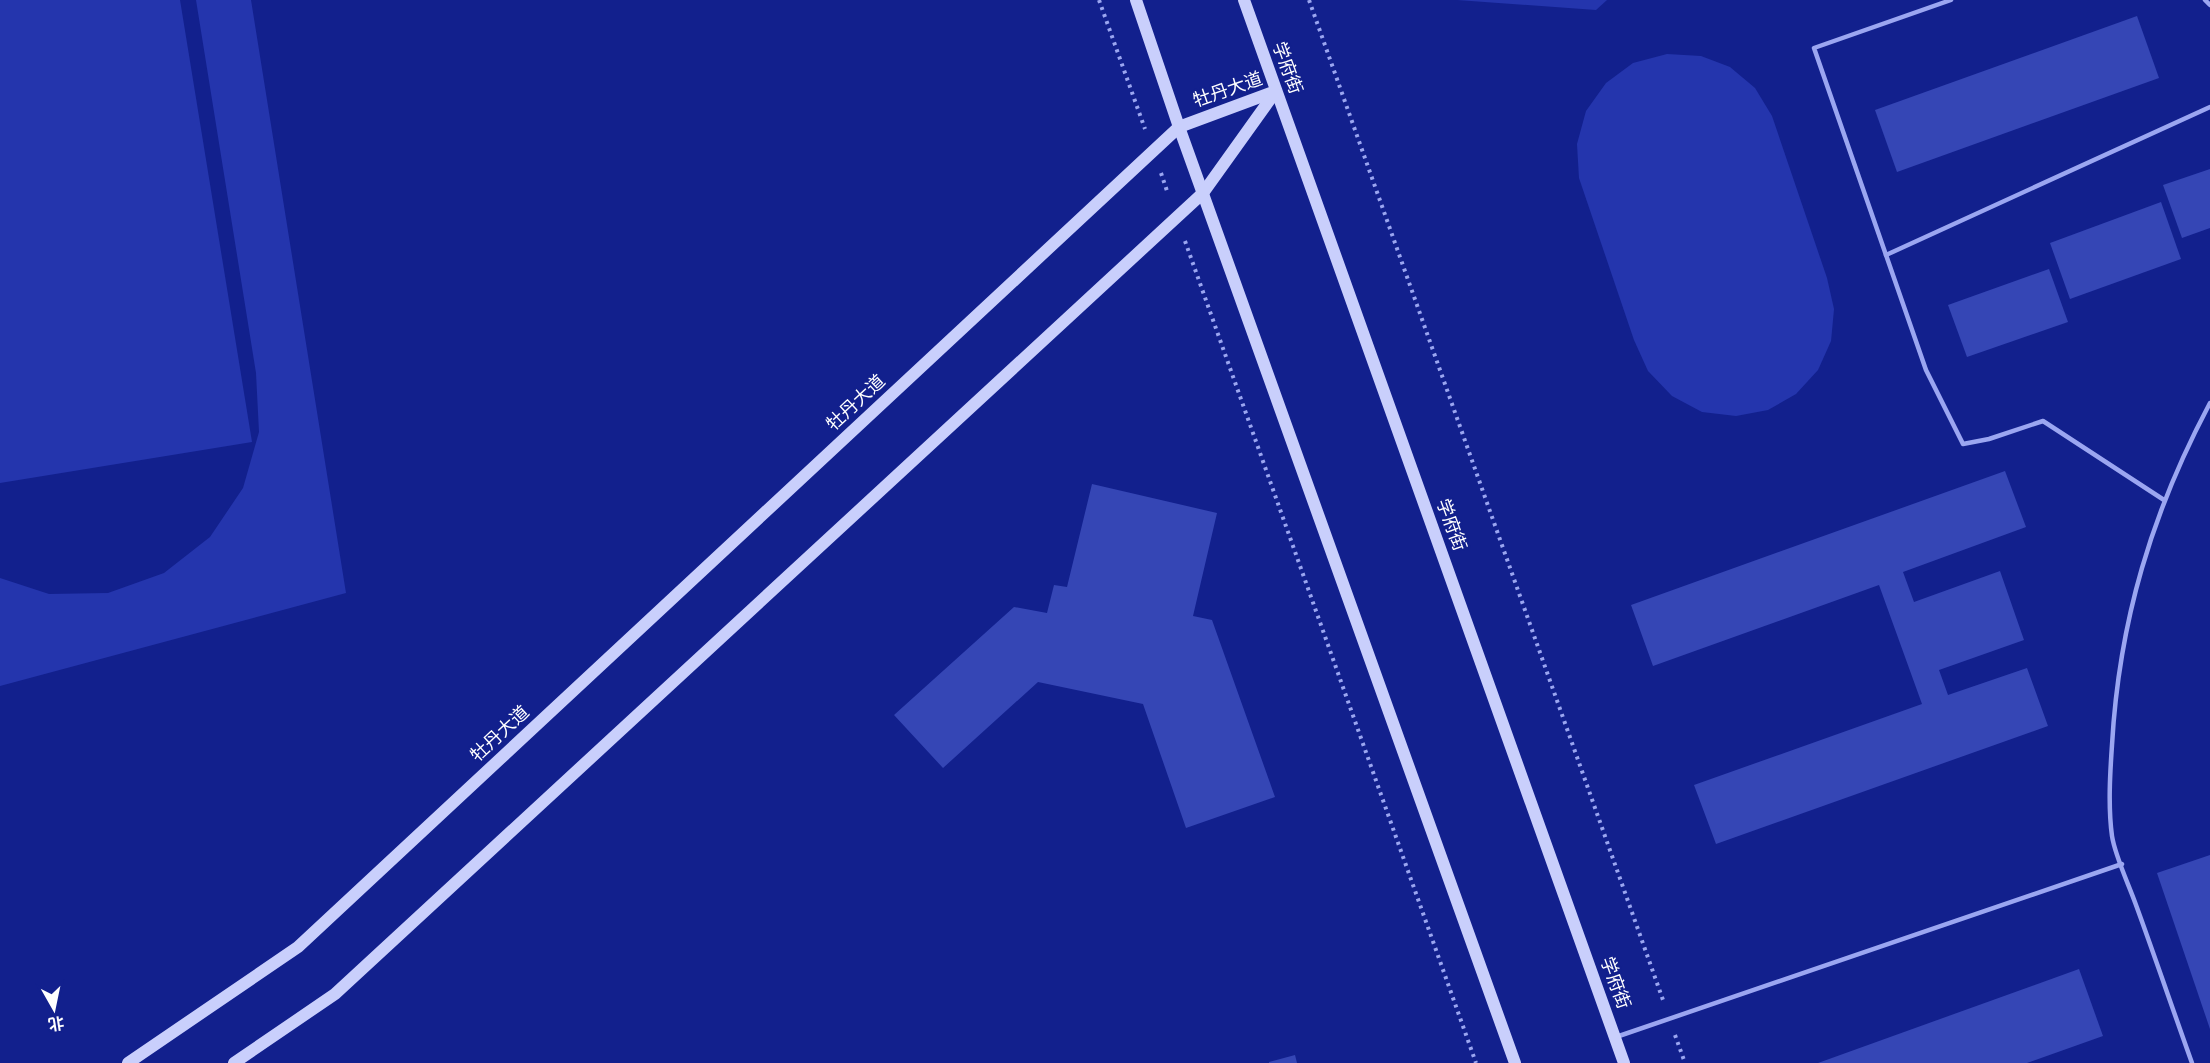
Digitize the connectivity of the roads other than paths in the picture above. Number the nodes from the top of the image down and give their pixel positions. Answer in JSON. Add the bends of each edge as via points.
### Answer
{"nodes":[{"id":1,"x":1136,"y":0,"type":"edge"},
{"id":2,"x":1244,"y":0,"type":"edge"},
{"id":3,"x":1952,"y":0,"type":"edge"},
{"id":4,"x":2205,"y":0,"type":"edge"},
{"id":5,"x":2210,"y":5,"type":"edge"},
{"id":6,"x":1276,"y":91,"type":"junction"},
{"id":7,"x":2210,"y":107,"type":"edge"},
{"id":8,"x":1179,"y":127,"type":"junction"},
{"id":9,"x":1203,"y":193,"type":"junction"},
{"id":10,"x":1886,"y":255,"type":"junction"},
{"id":11,"x":2210,"y":403,"type":"edge"},
{"id":12,"x":2164,"y":501,"type":"junction"},
{"id":13,"x":2122,"y":864,"type":"junction"},
{"id":14,"x":1615,"y":1038,"type":"junction"},
{"id":15,"x":128,"y":1063,"type":"edge"},
{"id":16,"x":234,"y":1063,"type":"edge"},
{"id":17,"x":1515,"y":1063,"type":"edge"},
{"id":18,"x":1624,"y":1063,"type":"edge"},
{"id":19,"x":2192,"y":1063,"type":"edge"}],
"edges":[{"from":1,"to":8,"type":"main road"},
{"from":2,"to":6,"type":"main road","name":"学府街"},
{"from":3,"to":10,"type":"lane","via":[[1814,48]]},
{"from":4,"to":5,"type":"lane"},
{"from":6,"to":8,"type":"main road","name":"牡丹大道"},
{"from":6,"to":9,"type":"main road","name":"牡丹大道"},
{"from":6,"to":14,"type":"main road","name":"学府街"},
{"from":7,"to":10,"type":"lane"},
{"from":8,"to":9,"type":"main road"},
{"from":8,"to":15,"type":"main road","name":"牡丹大道","via":[[298,947]]},
{"from":9,"to":16,"type":"main road","name":"牡丹大道","via":[[335,994]]},
{"from":9,"to":17,"type":"main road"},
{"from":10,"to":12,"type":"lane","via":[[1926,370],[1963,444],[2043,421]]},
{"from":11,"to":12,"type":"lane"},
{"from":12,"to":13,"type":"lane","via":[[2138,575],[2114,705],[2112,837]]},
{"from":13,"to":14,"type":"lane"},
{"from":13,"to":19,"type":"lane"},
{"from":14,"to":18,"type":"main road","name":"学府街"}]}
